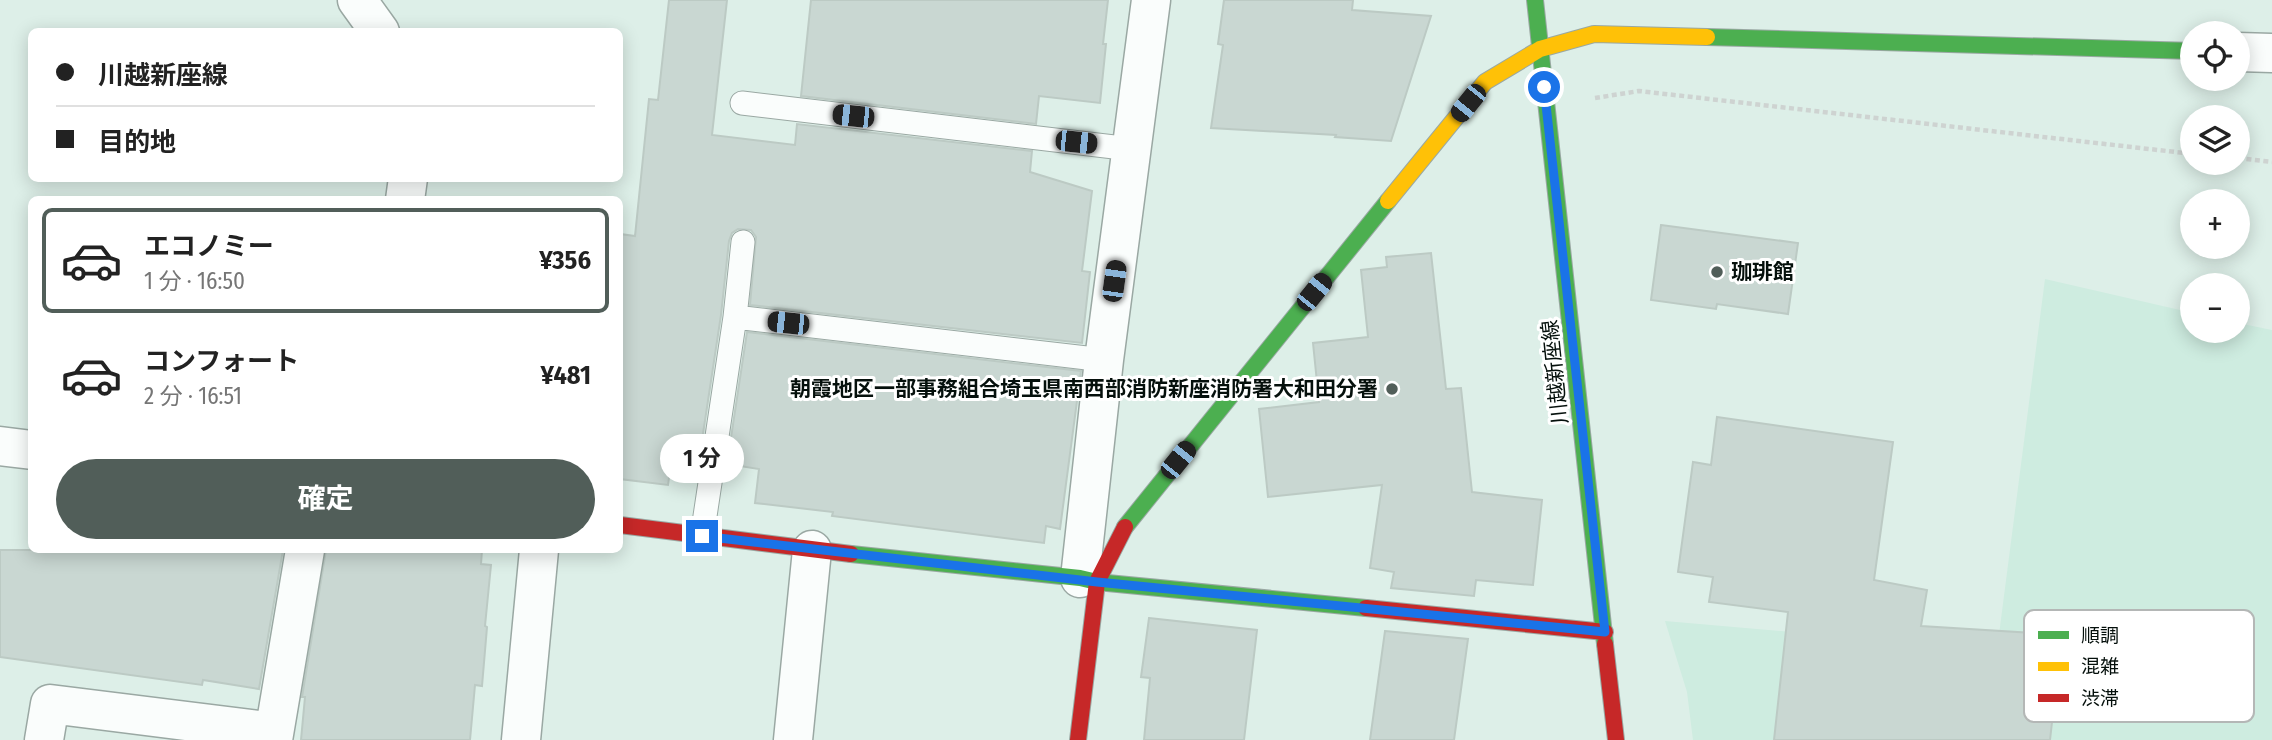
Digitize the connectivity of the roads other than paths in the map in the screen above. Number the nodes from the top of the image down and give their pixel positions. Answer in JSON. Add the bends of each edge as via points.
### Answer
{"nodes":[{"id":1,"x":357,"y":0,"type":"edge"},
{"id":2,"x":1151,"y":0,"type":"edge"},
{"id":3,"x":1535,"y":0,"type":"edge"},
{"id":4,"x":377,"y":28,"type":"edge"},
{"id":5,"x":1540,"y":49,"type":"junction"},
{"id":6,"x":2180,"y":51,"type":"edge"},
{"id":7,"x":2250,"y":52,"type":"edge"},
{"id":8,"x":2272,"y":53,"type":"edge"},
{"id":9,"x":742,"y":103,"type":"dead end"},
{"id":10,"x":1131,"y":149,"type":"junction"},
{"id":11,"x":743,"y":242,"type":"dead end"},
{"id":12,"x":735,"y":317,"type":"junction"},
{"id":13,"x":1104,"y":360,"type":"junction"},
{"id":14,"x":0,"y":446,"type":"edge"},
{"id":15,"x":28,"y":450,"type":"edge"},
{"id":16,"x":623,"y":525,"type":"edge"},
{"id":17,"x":702,"y":536,"type":"junction"},
{"id":18,"x":812,"y":550,"type":"junction"},
{"id":19,"x":304,"y":553,"type":"edge"},
{"id":20,"x":539,"y":553,"type":"edge"},
{"id":21,"x":1088,"y":580,"type":"junction"},
{"id":22,"x":1605,"y":632,"type":"junction"},
{"id":23,"x":274,"y":736,"type":"edge"},
{"id":24,"x":44,"y":740,"type":"edge"},
{"id":25,"x":521,"y":740,"type":"edge"},
{"id":26,"x":793,"y":740,"type":"edge"},
{"id":27,"x":1078,"y":740,"type":"edge"},
{"id":28,"x":1616,"y":740,"type":"edge"}],
"edges":[{"from":1,"to":4,"type":"street"},
{"from":2,"to":10,"type":"street"},
{"from":3,"to":5,"type":"street","name":"川越新座線"},
{"from":5,"to":6,"type":"street","via":[[1594,34]]},
{"from":5,"to":21,"type":"street","via":[[1485,82],[1127,523]]},
{"from":5,"to":22,"type":"street","name":"川越新座線"},
{"from":7,"to":8,"type":"street"},
{"from":9,"to":10,"type":"lane"},
{"from":10,"to":13,"type":"street"},
{"from":11,"to":12,"type":"lane"},
{"from":12,"to":13,"type":"lane"},
{"from":12,"to":17,"type":"lane"},
{"from":13,"to":21,"type":"street"},
{"from":14,"to":15,"type":"street"},
{"from":16,"to":17,"type":"street"},
{"from":17,"to":18,"type":"street"},
{"from":18,"to":21,"type":"street"},
{"from":18,"to":26,"type":"street"},
{"from":19,"to":23,"type":"street"},
{"from":20,"to":25,"type":"street"},
{"from":21,"to":22,"type":"street"},
{"from":21,"to":27,"type":"street"},
{"from":22,"to":28,"type":"street","name":"川越新座線"},
{"from":23,"to":24,"type":"street","via":[[50,704]]}]}
